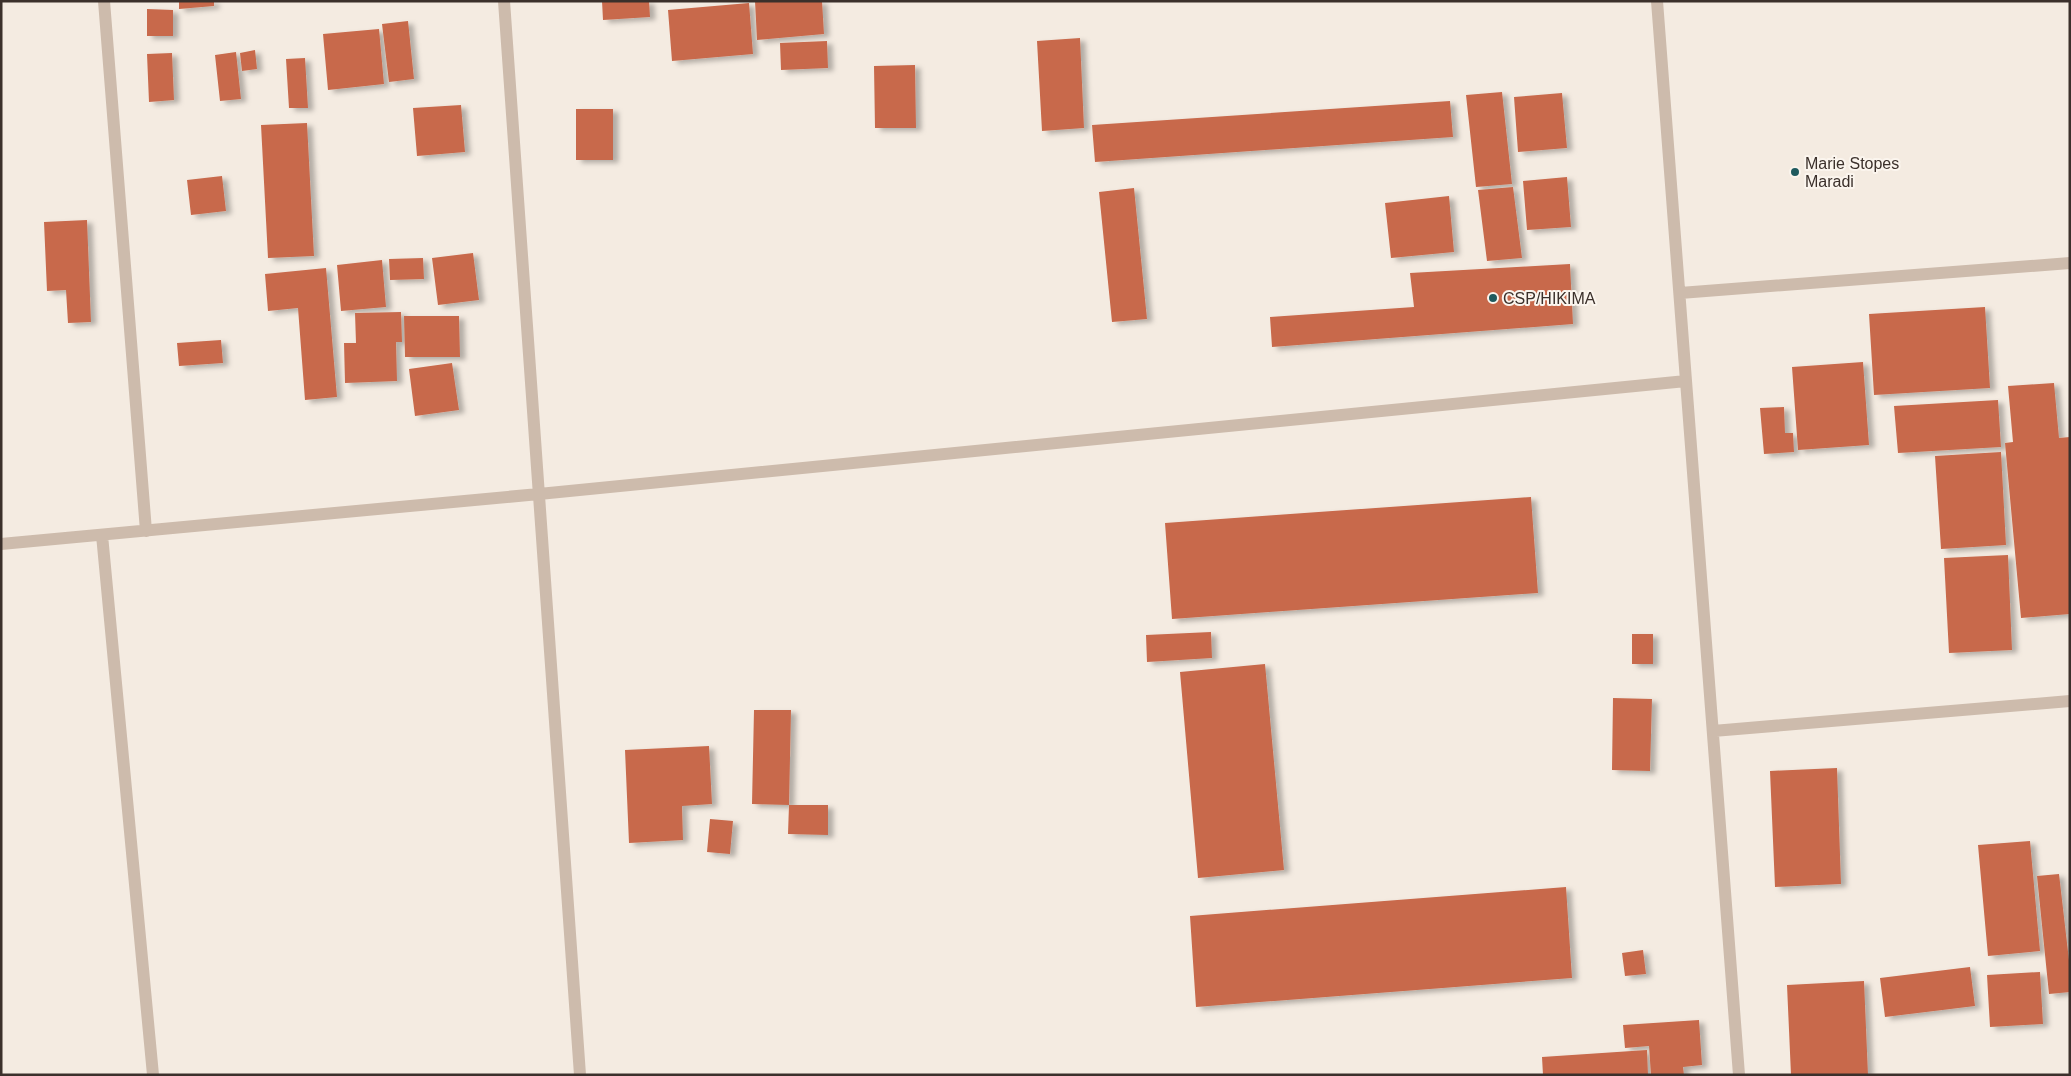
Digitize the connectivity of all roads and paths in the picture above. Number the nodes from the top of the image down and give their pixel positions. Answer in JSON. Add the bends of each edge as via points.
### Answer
{"nodes":[{"id":1,"x":104,"y":1,"type":"edge"},
{"id":2,"x":504,"y":1,"type":"edge"},
{"id":3,"x":1657,"y":1,"type":"edge"},
{"id":4,"x":2070,"y":263,"type":"edge"},
{"id":5,"x":1680,"y":293,"type":"junction"},
{"id":6,"x":1686,"y":382,"type":"junction"},
{"id":7,"x":539,"y":494,"type":"junction"},
{"id":8,"x":146,"y":531,"type":"junction"},
{"id":9,"x":102,"y":535,"type":"junction"},
{"id":10,"x":1,"y":544,"type":"edge"},
{"id":11,"x":2070,"y":701,"type":"edge"},
{"id":12,"x":1713,"y":731,"type":"junction"},
{"id":13,"x":154,"y":1075,"type":"edge"},
{"id":14,"x":580,"y":1075,"type":"edge"},
{"id":15,"x":1739,"y":1075,"type":"edge"}],
"edges":[{"from":1,"to":8,"type":"street"},
{"from":2,"to":7,"type":"street"},
{"from":3,"to":5,"type":"street"},
{"from":4,"to":5,"type":"street"},
{"from":5,"to":6,"type":"street"},
{"from":6,"to":7,"type":"street"},
{"from":6,"to":12,"type":"street"},
{"from":7,"to":8,"type":"street"},
{"from":7,"to":14,"type":"street"},
{"from":8,"to":9,"type":"street"},
{"from":9,"to":10,"type":"street"},
{"from":9,"to":13,"type":"street"},
{"from":11,"to":12,"type":"street"},
{"from":12,"to":15,"type":"street"}]}
